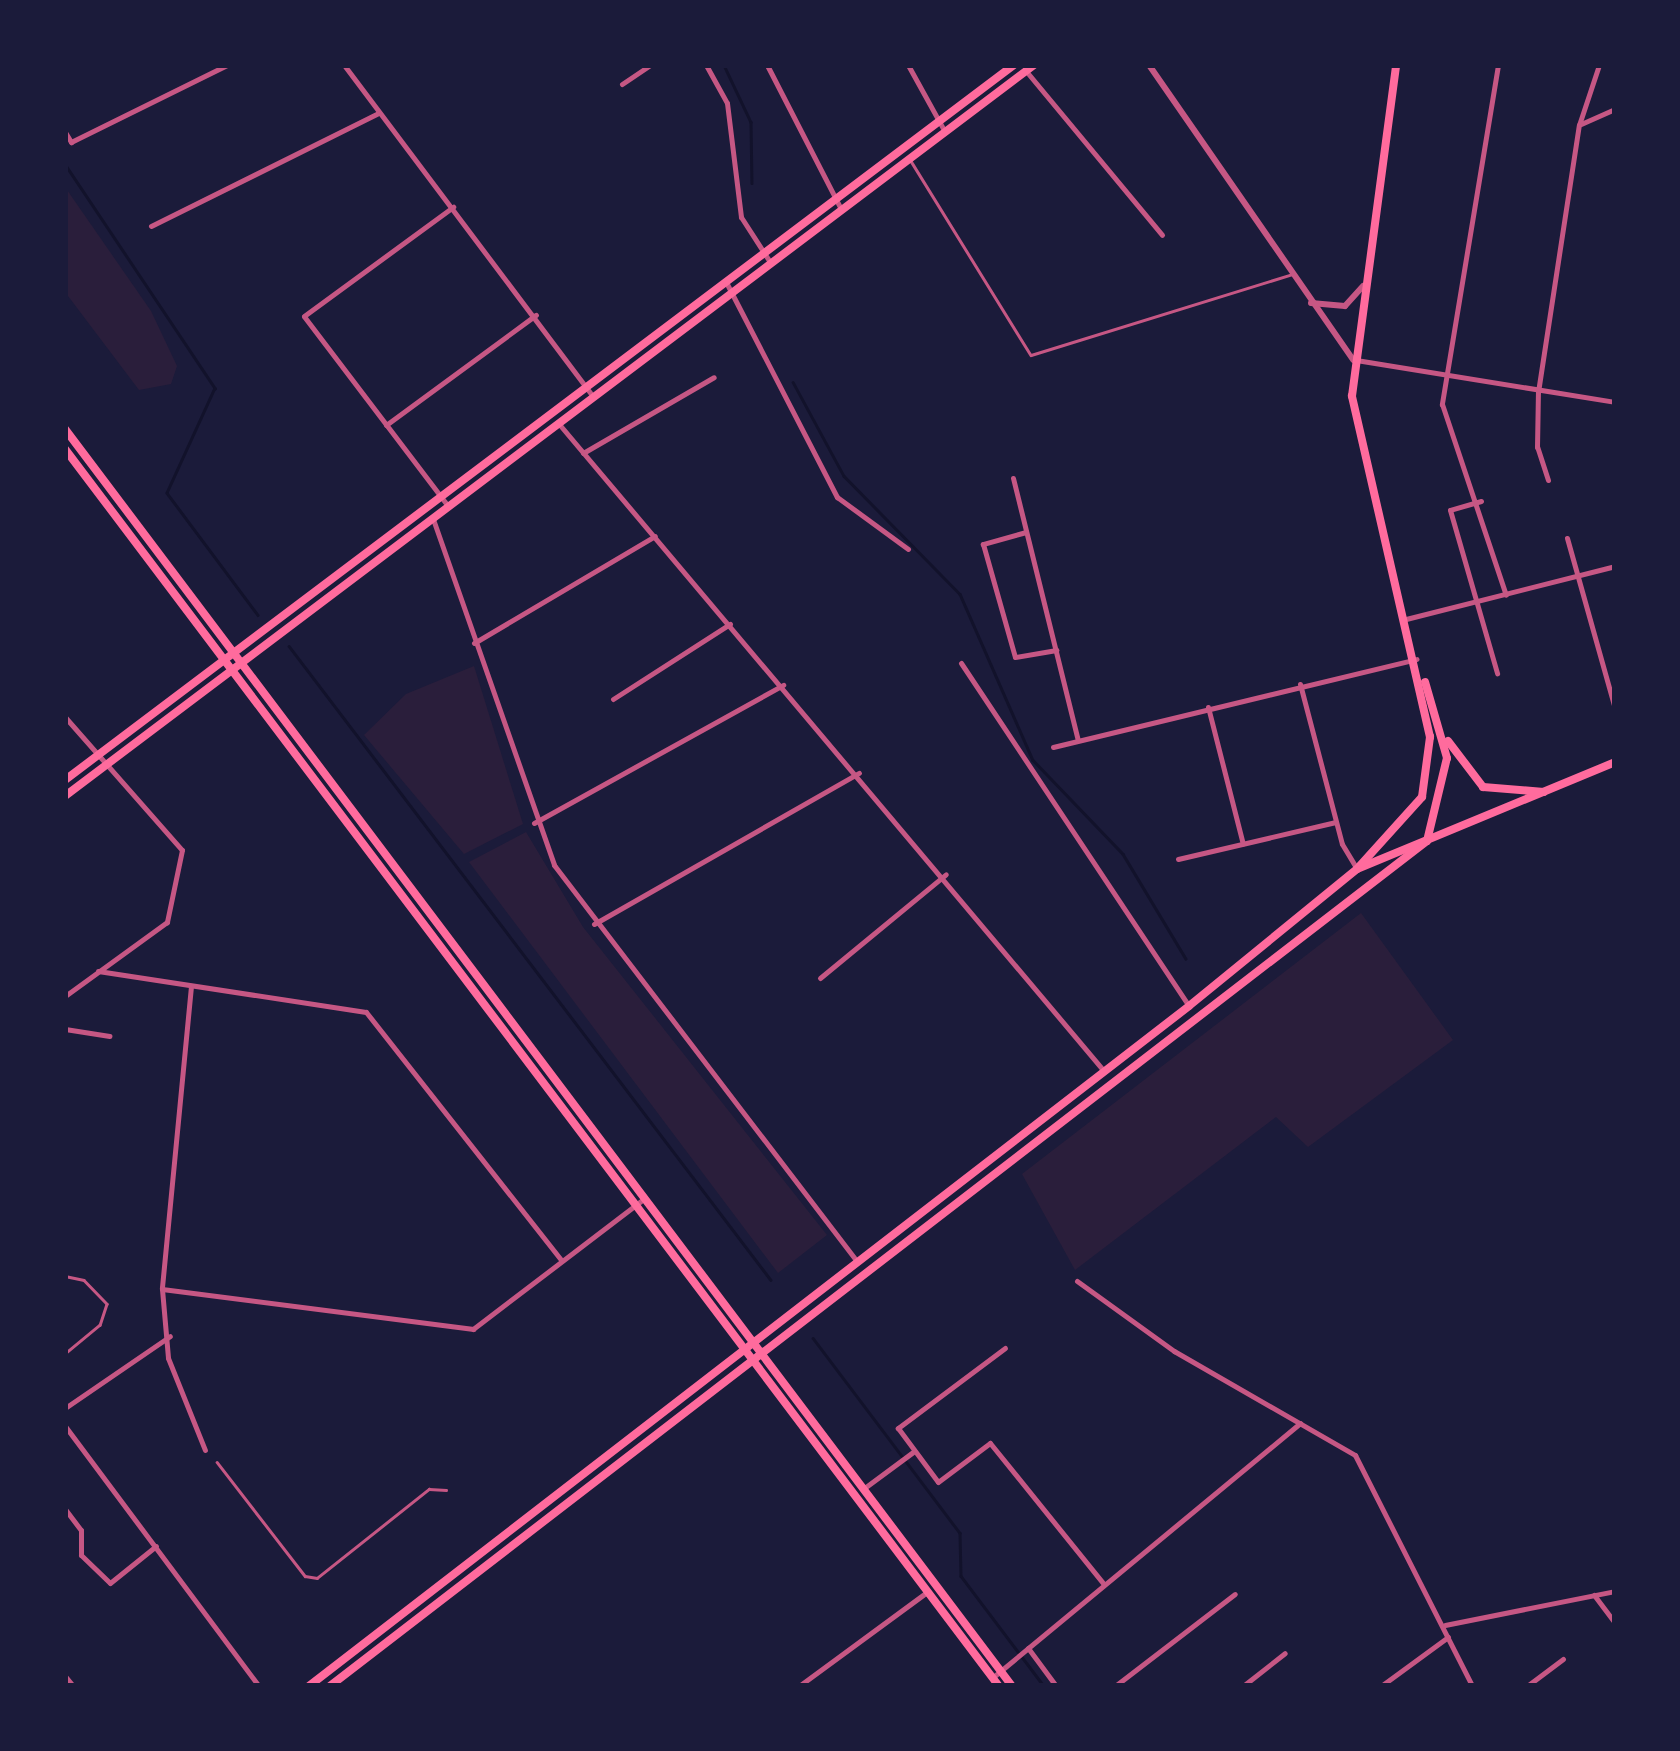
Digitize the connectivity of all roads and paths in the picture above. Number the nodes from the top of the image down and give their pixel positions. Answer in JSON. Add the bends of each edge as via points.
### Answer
{"nodes":[{"id":1,"x":227,"y":65,"type":"edge"},
{"id":2,"x":344,"y":65,"type":"edge"},
{"id":3,"x":650,"y":65,"type":"edge"},
{"id":4,"x":706,"y":65,"type":"edge"},
{"id":5,"x":767,"y":65,"type":"edge"},
{"id":6,"x":908,"y":65,"type":"edge"},
{"id":7,"x":1014,"y":65,"type":"edge"},
{"id":8,"x":1149,"y":65,"type":"edge"},
{"id":9,"x":1396,"y":65,"type":"edge"},
{"id":10,"x":1498,"y":65,"type":"edge"},
{"id":11,"x":1600,"y":65,"type":"edge"},
{"id":12,"x":1030,"y":68,"type":"edge"},
{"id":13,"x":622,"y":84,"type":"dead end"},
{"id":14,"x":1615,"y":110,"type":"edge"},
{"id":15,"x":379,"y":113,"type":"junction"},
{"id":16,"x":938,"y":122,"type":"junction"},
{"id":17,"x":1579,"y":125,"type":"junction"},
{"id":18,"x":65,"y":132,"type":"edge"},
{"id":19,"x":946,"y":133,"type":"junction"},
{"id":20,"x":910,"y":160,"type":"junction"},
{"id":21,"x":835,"y":200,"type":"junction"},
{"id":22,"x":453,"y":208,"type":"junction"},
{"id":23,"x":843,"y":212,"type":"junction"},
{"id":24,"x":151,"y":226,"type":"dead end"},
{"id":25,"x":1162,"y":236,"type":"dead end"},
{"id":26,"x":765,"y":254,"type":"junction"},
{"id":27,"x":772,"y":265,"type":"junction"},
{"id":28,"x":1292,"y":274,"type":"junction"},
{"id":29,"x":727,"y":284,"type":"junction"},
{"id":30,"x":1363,"y":286,"type":"junction"},
{"id":31,"x":734,"y":294,"type":"junction"},
{"id":32,"x":1310,"y":302,"type":"junction"},
{"id":33,"x":536,"y":315,"type":"junction"},
{"id":34,"x":1353,"y":360,"type":"junction"},
{"id":35,"x":1444,"y":377,"type":"junction"},
{"id":36,"x":714,"y":378,"type":"dead end"},
{"id":37,"x":586,"y":387,"type":"junction"},
{"id":38,"x":1538,"y":392,"type":"junction"},
{"id":39,"x":594,"y":398,"type":"junction"},
{"id":40,"x":1615,"y":402,"type":"edge"},
{"id":41,"x":559,"y":424,"type":"junction"},
{"id":42,"x":386,"y":425,"type":"junction"},
{"id":43,"x":66,"y":431,"type":"edge"},
{"id":44,"x":65,"y":449,"type":"edge"},
{"id":45,"x":584,"y":452,"type":"junction"},
{"id":46,"x":1013,"y":478,"type":"dead end"},
{"id":47,"x":1548,"y":480,"type":"dead end"},
{"id":48,"x":441,"y":497,"type":"junction"},
{"id":49,"x":1480,"y":501,"type":"junction"},
{"id":50,"x":448,"y":506,"type":"junction"},
{"id":51,"x":433,"y":518,"type":"junction"},
{"id":52,"x":1026,"y":532,"type":"junction"},
{"id":53,"x":656,"y":536,"type":"junction"},
{"id":54,"x":1566,"y":538,"type":"dead end"},
{"id":55,"x":908,"y":550,"type":"dead end"},
{"id":56,"x":1615,"y":566,"type":"edge"},
{"id":57,"x":1578,"y":577,"type":"junction"},
{"id":58,"x":1506,"y":595,"type":"junction"},
{"id":59,"x":1476,"y":602,"type":"junction"},
{"id":60,"x":1406,"y":619,"type":"junction"},
{"id":61,"x":730,"y":624,"type":"junction"},
{"id":62,"x":474,"y":642,"type":"junction"},
{"id":63,"x":1056,"y":650,"type":"junction"},
{"id":64,"x":234,"y":653,"type":"junction"},
{"id":65,"x":1416,"y":659,"type":"junction"},
{"id":66,"x":226,"y":660,"type":"junction"},
{"id":67,"x":961,"y":663,"type":"dead end"},
{"id":68,"x":243,"y":664,"type":"junction"},
{"id":69,"x":234,"y":670,"type":"junction"},
{"id":70,"x":1498,"y":673,"type":"dead end"},
{"id":71,"x":1300,"y":684,"type":"junction"},
{"id":72,"x":783,"y":685,"type":"junction"},
{"id":73,"x":613,"y":698,"type":"dead end"},
{"id":74,"x":1208,"y":707,"type":"junction"},
{"id":75,"x":1615,"y":709,"type":"edge"},
{"id":76,"x":65,"y":717,"type":"edge"},
{"id":77,"x":1442,"y":729,"type":"junction"},
{"id":78,"x":1078,"y":740,"type":"junction"},
{"id":79,"x":1053,"y":747,"type":"dead end"},
{"id":80,"x":96,"y":758,"type":"junction"},
{"id":81,"x":1615,"y":762,"type":"edge"},
{"id":82,"x":103,"y":768,"type":"junction"},
{"id":83,"x":860,"y":773,"type":"junction"},
{"id":84,"x":65,"y":780,"type":"edge"},
{"id":85,"x":1544,"y":792,"type":"junction"},
{"id":86,"x":65,"y":796,"type":"edge"},
{"id":87,"x":1336,"y":822,"type":"junction"},
{"id":88,"x":534,"y":823,"type":"junction"},
{"id":89,"x":1427,"y":841,"type":"junction"},
{"id":90,"x":1243,"y":844,"type":"junction"},
{"id":91,"x":1178,"y":858,"type":"dead end"},
{"id":92,"x":1357,"y":868,"type":"junction"},
{"id":93,"x":946,"y":874,"type":"junction"},
{"id":94,"x":594,"y":924,"type":"junction"},
{"id":95,"x":98,"y":971,"type":"junction"},
{"id":96,"x":820,"y":978,"type":"dead end"},
{"id":97,"x":191,"y":986,"type":"junction"},
{"id":98,"x":65,"y":996,"type":"edge"},
{"id":99,"x":1189,"y":1006,"type":"junction"},
{"id":100,"x":65,"y":1028,"type":"edge"},
{"id":101,"x":109,"y":1036,"type":"dead end"},
{"id":102,"x":1104,"y":1071,"type":"junction"},
{"id":103,"x":645,"y":1198,"type":"junction"},
{"id":104,"x":637,"y":1205,"type":"junction"},
{"id":105,"x":561,"y":1260,"type":"junction"},
{"id":106,"x":857,"y":1262,"type":"junction"},
{"id":107,"x":65,"y":1276,"type":"edge"},
{"id":108,"x":1077,"y":1280,"type":"dead end"},
{"id":109,"x":162,"y":1289,"type":"junction"},
{"id":110,"x":170,"y":1336,"type":"junction"},
{"id":111,"x":749,"y":1344,"type":"junction"},
{"id":112,"x":1006,"y":1348,"type":"dead end"},
{"id":113,"x":65,"y":1354,"type":"edge"},
{"id":114,"x":756,"y":1354,"type":"junction"},
{"id":115,"x":65,"y":1408,"type":"edge"},
{"id":116,"x":1300,"y":1424,"type":"junction"},
{"id":117,"x":65,"y":1426,"type":"edge"},
{"id":118,"x":205,"y":1450,"type":"dead end"},
{"id":119,"x":913,"y":1452,"type":"junction"},
{"id":120,"x":217,"y":1462,"type":"dead end"},
{"id":121,"x":446,"y":1490,"type":"dead end"},
{"id":122,"x":859,"y":1492,"type":"junction"},
{"id":123,"x":65,"y":1509,"type":"edge"},
{"id":124,"x":156,"y":1546,"type":"junction"},
{"id":125,"x":1103,"y":1582,"type":"junction"},
{"id":126,"x":1615,"y":1591,"type":"edge"},
{"id":127,"x":927,"y":1592,"type":"junction"},
{"id":128,"x":1235,"y":1594,"type":"dead end"},
{"id":129,"x":1594,"y":1595,"type":"junction"},
{"id":130,"x":1615,"y":1623,"type":"edge"},
{"id":131,"x":1445,"y":1625,"type":"junction"},
{"id":132,"x":1448,"y":1637,"type":"junction"},
{"id":133,"x":1028,"y":1648,"type":"junction"},
{"id":134,"x":1285,"y":1653,"type":"dead end"},
{"id":135,"x":1563,"y":1660,"type":"dead end"},
{"id":136,"x":996,"y":1674,"type":"junction"},
{"id":137,"x":65,"y":1676,"type":"edge"},
{"id":138,"x":810,"y":1683,"type":"edge"},
{"id":139,"x":73,"y":1686,"type":"edge"},
{"id":140,"x":259,"y":1686,"type":"edge"},
{"id":141,"x":309,"y":1686,"type":"edge"},
{"id":142,"x":330,"y":1686,"type":"edge"},
{"id":143,"x":799,"y":1686,"type":"edge"},
{"id":144,"x":998,"y":1686,"type":"edge"},
{"id":145,"x":1012,"y":1686,"type":"edge"},
{"id":146,"x":1056,"y":1686,"type":"edge"},
{"id":147,"x":1115,"y":1686,"type":"edge"},
{"id":148,"x":1243,"y":1686,"type":"edge"},
{"id":149,"x":1382,"y":1686,"type":"edge"},
{"id":150,"x":1472,"y":1686,"type":"edge"},
{"id":151,"x":1528,"y":1686,"type":"edge"}],
"edges":[{"from":1,"to":18,"type":"street","via":[[71,142]]},
{"from":2,"to":15,"type":"street"},
{"from":3,"to":13,"type":"street"},
{"from":4,"to":26,"type":"street","via":[[727,103],[741,217]]},
{"from":5,"to":21,"type":"street"},
{"from":6,"to":16,"type":"street"},
{"from":7,"to":16,"type":"main road"},
{"from":8,"to":28,"type":"street"},
{"from":9,"to":30,"type":"main road"},
{"from":10,"to":35,"type":"street"},
{"from":11,"to":17,"type":"street"},
{"from":12,"to":19,"type":"main road"},
{"from":12,"to":25,"type":"street"},
{"from":14,"to":17,"type":"street"},
{"from":15,"to":22,"type":"street"},
{"from":15,"to":24,"type":"street"},
{"from":16,"to":19,"type":"street"},
{"from":16,"to":21,"type":"main road"},
{"from":17,"to":38,"type":"street"},
{"from":19,"to":20,"type":"main road"},
{"from":20,"to":23,"type":"main road"},
{"from":20,"to":28,"type":"lane","via":[[1031,355]]},
{"from":21,"to":23,"type":"street"},
{"from":21,"to":26,"type":"main road"},
{"from":22,"to":33,"type":"street"},
{"from":22,"to":42,"type":"street","via":[[304,316]]},
{"from":23,"to":27,"type":"main road"},
{"from":26,"to":27,"type":"street"},
{"from":26,"to":29,"type":"main road"},
{"from":27,"to":31,"type":"main road"},
{"from":28,"to":32,"type":"street"},
{"from":29,"to":31,"type":"street"},
{"from":29,"to":37,"type":"main road"},
{"from":30,"to":32,"type":"street","via":[[1339,308]]},
{"from":30,"to":34,"type":"main road"},
{"from":31,"to":39,"type":"main road"},
{"from":31,"to":55,"type":"street","via":[[838,496]]},
{"from":32,"to":34,"type":"street"},
{"from":33,"to":37,"type":"street"},
{"from":33,"to":42,"type":"street"},
{"from":34,"to":35,"type":"street"},
{"from":34,"to":60,"type":"main road","via":[[1358,430]]},
{"from":35,"to":38,"type":"street"},
{"from":35,"to":49,"type":"street","via":[[1442,404]]},
{"from":36,"to":45,"type":"street"},
{"from":37,"to":39,"type":"street"},
{"from":37,"to":48,"type":"main road"},
{"from":38,"to":40,"type":"street"},
{"from":38,"to":47,"type":"street","via":[[1537,447]]},
{"from":39,"to":41,"type":"main road"},
{"from":41,"to":45,"type":"street"},
{"from":41,"to":50,"type":"main road"},
{"from":42,"to":48,"type":"street"},
{"from":43,"to":64,"type":"main road"},
{"from":44,"to":66,"type":"main road"},
{"from":45,"to":53,"type":"street"},
{"from":46,"to":52,"type":"street"},
{"from":48,"to":50,"type":"street"},
{"from":48,"to":64,"type":"main road"},
{"from":49,"to":58,"type":"street"},
{"from":49,"to":59,"type":"street","via":[[1450,510]]},
{"from":50,"to":51,"type":"main road"},
{"from":51,"to":62,"type":"street"},
{"from":51,"to":68,"type":"main road"},
{"from":52,"to":63,"type":"street"},
{"from":52,"to":63,"type":"street","via":[[982,544],[1015,657]]},
{"from":53,"to":61,"type":"street"},
{"from":53,"to":62,"type":"street"},
{"from":54,"to":57,"type":"street"},
{"from":56,"to":57,"type":"street"},
{"from":57,"to":58,"type":"street"},
{"from":57,"to":75,"type":"street"},
{"from":58,"to":59,"type":"street"},
{"from":59,"to":60,"type":"street"},
{"from":59,"to":70,"type":"street"},
{"from":60,"to":65,"type":"main road"},
{"from":61,"to":72,"type":"street"},
{"from":61,"to":73,"type":"street"},
{"from":62,"to":88,"type":"street"},
{"from":63,"to":78,"type":"street"},
{"from":64,"to":66,"type":"main road"},
{"from":64,"to":68,"type":"main road"},
{"from":65,"to":71,"type":"street"},
{"from":65,"to":77,"type":"main road"},
{"from":65,"to":92,"type":"main road","via":[[1429,781]]},
{"from":66,"to":69,"type":"main road"},
{"from":66,"to":80,"type":"main road"},
{"from":67,"to":99,"type":"street"},
{"from":68,"to":69,"type":"main road"},
{"from":68,"to":103,"type":"main road"},
{"from":69,"to":82,"type":"main road"},
{"from":69,"to":104,"type":"main road"},
{"from":71,"to":74,"type":"street"},
{"from":71,"to":87,"type":"street"},
{"from":72,"to":83,"type":"street"},
{"from":72,"to":88,"type":"street"},
{"from":74,"to":78,"type":"street"},
{"from":74,"to":90,"type":"street"},
{"from":76,"to":80,"type":"street"},
{"from":77,"to":85,"type":"main road","via":[[1476,783]]},
{"from":77,"to":89,"type":"main road","via":[[1444,796]]},
{"from":78,"to":79,"type":"street"},
{"from":80,"to":82,"type":"street"},
{"from":80,"to":84,"type":"main road"},
{"from":81,"to":85,"type":"main road"},
{"from":82,"to":86,"type":"main road"},
{"from":82,"to":95,"type":"street","via":[[182,850],[167,922]]},
{"from":83,"to":93,"type":"street"},
{"from":83,"to":94,"type":"street"},
{"from":85,"to":89,"type":"main road"},
{"from":87,"to":90,"type":"street"},
{"from":87,"to":92,"type":"street"},
{"from":88,"to":94,"type":"street"},
{"from":89,"to":92,"type":"main road"},
{"from":89,"to":114,"type":"main road"},
{"from":90,"to":91,"type":"street"},
{"from":92,"to":99,"type":"main road"},
{"from":93,"to":96,"type":"street"},
{"from":93,"to":102,"type":"street"},
{"from":94,"to":106,"type":"street"},
{"from":95,"to":97,"type":"street"},
{"from":95,"to":98,"type":"street"},
{"from":97,"to":105,"type":"street","via":[[366,1012]]},
{"from":97,"to":109,"type":"street"},
{"from":99,"to":102,"type":"main road"},
{"from":100,"to":101,"type":"street"},
{"from":102,"to":106,"type":"main road"},
{"from":103,"to":104,"type":"street"},
{"from":103,"to":111,"type":"main road"},
{"from":104,"to":105,"type":"street"},
{"from":104,"to":111,"type":"main road"},
{"from":105,"to":109,"type":"street","via":[[472,1330]]},
{"from":106,"to":111,"type":"main road"},
{"from":107,"to":113,"type":"lane","via":[[84,1280],[106,1304],[100,1326]]},
{"from":108,"to":116,"type":"street"},
{"from":109,"to":110,"type":"street"},
{"from":110,"to":115,"type":"street"},
{"from":110,"to":118,"type":"street","via":[[168,1358]]},
{"from":111,"to":114,"type":"main road"},
{"from":111,"to":141,"type":"main road"},
{"from":112,"to":119,"type":"street","via":[[898,1428]]},
{"from":114,"to":122,"type":"main road"},
{"from":114,"to":142,"type":"main road"},
{"from":116,"to":125,"type":"street"},
{"from":116,"to":131,"type":"street","via":[[1355,1455]]},
{"from":117,"to":124,"type":"street"},
{"from":119,"to":122,"type":"street"},
{"from":119,"to":125,"type":"street","via":[[938,1482],[990,1444]]},
{"from":120,"to":121,"type":"lane","via":[[305,1576],[317,1578],[429,1489]]},
{"from":122,"to":127,"type":"main road"},
{"from":122,"to":136,"type":"main road"},
{"from":123,"to":124,"type":"street","via":[[81,1530],[81,1556],[110,1583]]},
{"from":124,"to":140,"type":"street"},
{"from":125,"to":133,"type":"street"},
{"from":126,"to":129,"type":"street"},
{"from":127,"to":136,"type":"main road"},
{"from":127,"to":138,"type":"street"},
{"from":128,"to":147,"type":"street"},
{"from":129,"to":130,"type":"street"},
{"from":129,"to":131,"type":"street"},
{"from":131,"to":132,"type":"street"},
{"from":132,"to":149,"type":"street"},
{"from":132,"to":150,"type":"street"},
{"from":133,"to":136,"type":"street"},
{"from":133,"to":146,"type":"street"},
{"from":134,"to":148,"type":"street"},
{"from":135,"to":151,"type":"street"},
{"from":136,"to":144,"type":"main road"},
{"from":136,"to":145,"type":"main road"},
{"from":137,"to":139,"type":"street"},
{"from":138,"to":143,"type":"street"}]}
